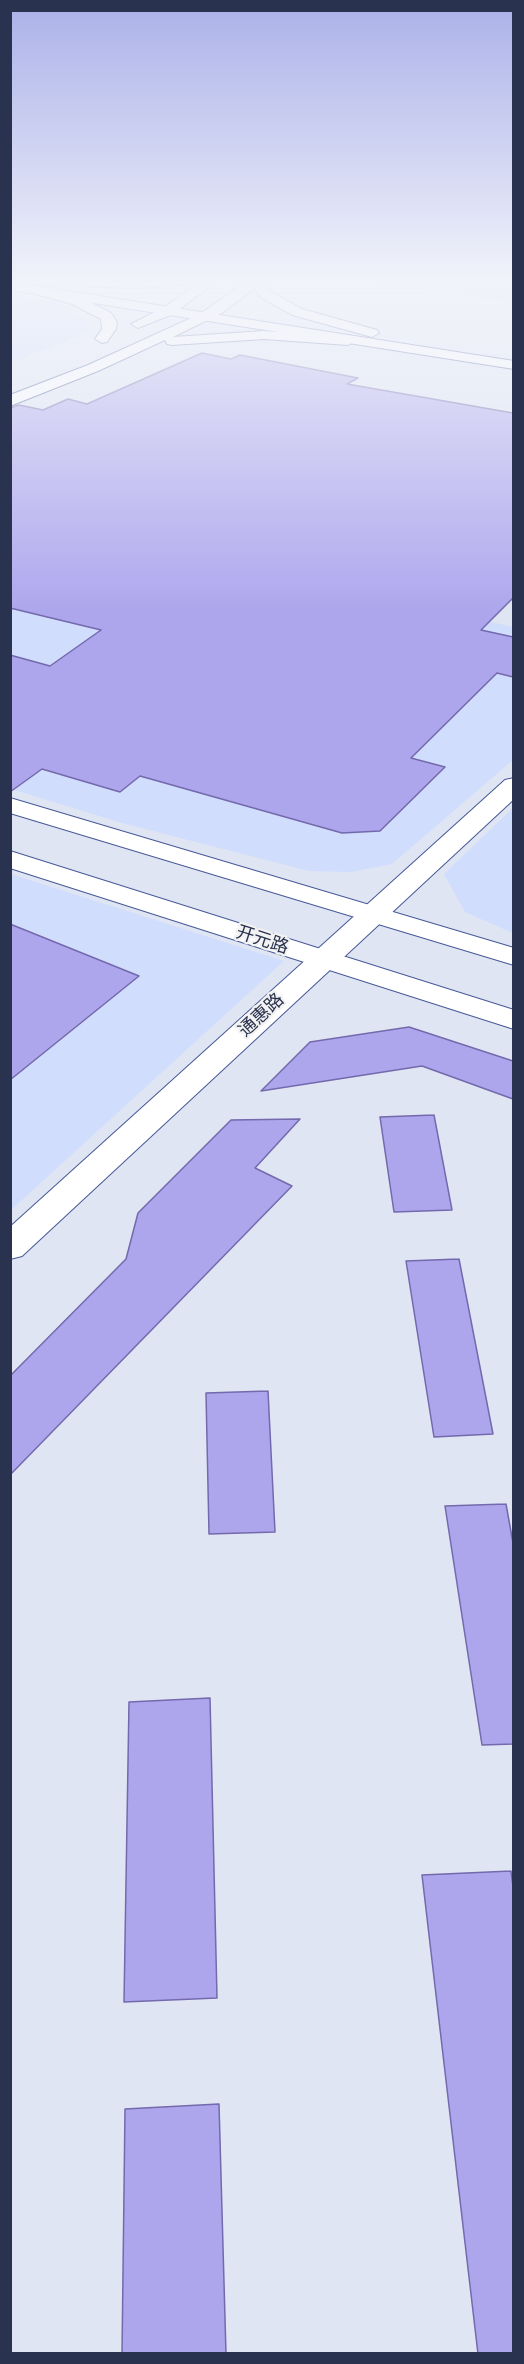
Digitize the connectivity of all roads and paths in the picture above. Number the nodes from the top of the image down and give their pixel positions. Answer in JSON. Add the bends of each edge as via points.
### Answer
{"nodes":[{"id":1,"x":33,"y":391,"type":"edge"},
{"id":2,"x":10,"y":401,"type":"edge"},
{"id":3,"x":513,"y":785,"type":"edge"},
{"id":4,"x":10,"y":805,"type":"edge"},
{"id":5,"x":10,"y":860,"type":"edge"},
{"id":6,"x":374,"y":914,"type":"junction"},
{"id":7,"x":513,"y":957,"type":"edge"},
{"id":8,"x":322,"y":961,"type":"junction"},
{"id":9,"x":513,"y":1020,"type":"edge"},
{"id":10,"x":10,"y":1247,"type":"edge"}],
"edges":[{"from":1,"to":2,"type":"main road"},
{"from":3,"to":6,"type":"main road","name":"通惠路"},
{"from":4,"to":6,"type":"main road"},
{"from":5,"to":8,"type":"main road","name":"开元路"},
{"from":6,"to":7,"type":"main road"},
{"from":6,"to":8,"type":"main road","name":"通惠路"},
{"from":8,"to":9,"type":"main road","name":"开元路"},
{"from":8,"to":10,"type":"main road","name":"通惠路"}]}
